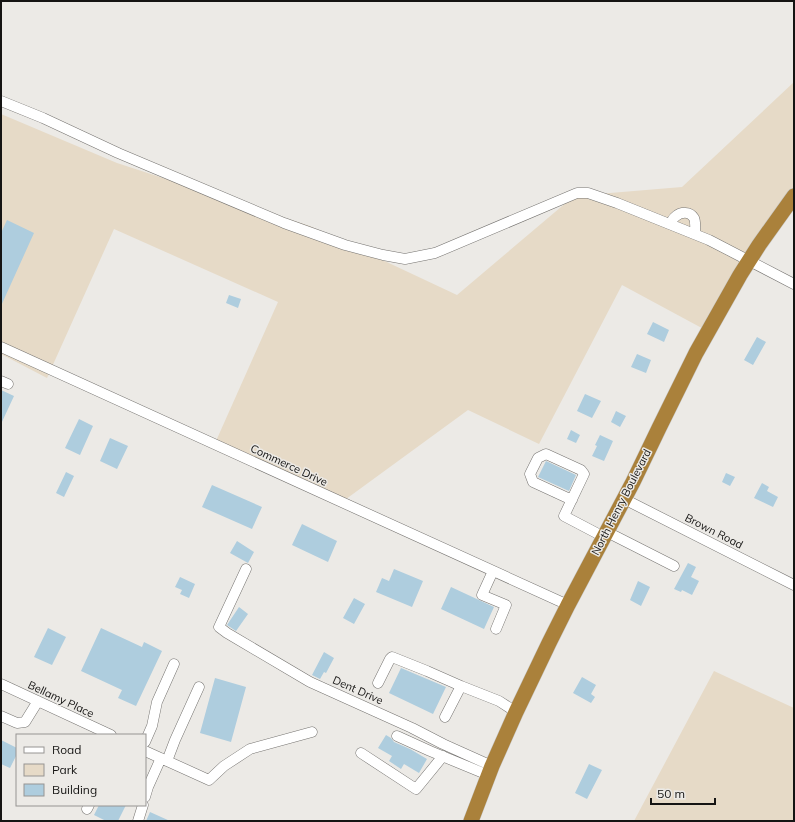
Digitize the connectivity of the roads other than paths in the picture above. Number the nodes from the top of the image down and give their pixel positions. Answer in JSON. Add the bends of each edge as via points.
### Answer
{"nodes":[{"id":1,"x":1,"y":102,"type":"edge"},
{"id":2,"x":794,"y":196,"type":"edge"},
{"id":3,"x":790,"y":212,"type":"edge"},
{"id":4,"x":670,"y":224,"type":"junction"},
{"id":5,"x":695,"y":234,"type":"junction"},
{"id":6,"x":749,"y":261,"type":"junction"},
{"id":7,"x":794,"y":284,"type":"edge"},
{"id":8,"x":1,"y":347,"type":"edge"},
{"id":9,"x":624,"y":499,"type":"junction"},
{"id":10,"x":572,"y":500,"type":"junction"},
{"id":11,"x":605,"y":534,"type":"junction"},
{"id":12,"x":674,"y":566,"type":"dead end"},
{"id":13,"x":246,"y":569,"type":"dead end"},
{"id":14,"x":493,"y":571,"type":"junction"},
{"id":15,"x":794,"y":584,"type":"edge"},
{"id":16,"x":568,"y":605,"type":"junction"},
{"id":17,"x":496,"y":629,"type":"dead end"},
{"id":18,"x":174,"y":664,"type":"dead end"},
{"id":19,"x":378,"y":683,"type":"dead end"},
{"id":20,"x":1,"y":684,"type":"edge"},
{"id":21,"x":461,"y":686,"type":"junction"},
{"id":22,"x":199,"y":687,"type":"dead end"},
{"id":23,"x":38,"y":701,"type":"junction"},
{"id":24,"x":516,"y":712,"type":"junction"},
{"id":25,"x":1,"y":716,"type":"edge"},
{"id":26,"x":445,"y":717,"type":"dead end"},
{"id":27,"x":312,"y":732,"type":"dead end"},
{"id":28,"x":109,"y":734,"type":"edge"},
{"id":29,"x":397,"y":736,"type":"dead end"},
{"id":30,"x":146,"y":740,"type":"edge"},
{"id":31,"x":146,"y":751,"type":"edge"},
{"id":32,"x":361,"y":753,"type":"dead end"},
{"id":33,"x":443,"y":756,"type":"junction"},
{"id":34,"x":164,"y":759,"type":"junction"},
{"id":35,"x":490,"y":770,"type":"junction"},
{"id":36,"x":146,"y":794,"type":"edge"},
{"id":37,"x":143,"y":806,"type":"edge"},
{"id":38,"x":138,"y":821,"type":"edge"},
{"id":39,"x":471,"y":821,"type":"edge"}],
"edges":[{"from":1,"to":4,"type":"street","via":[[284,223],[345,245],[383,255],[405,259],[435,253],[577,193],[588,193]]},
{"from":2,"to":3,"type":"highway","name":"North Henry Boulevard"},
{"from":3,"to":6,"type":"highway","name":"North Henry Boulevard"},
{"from":4,"to":5,"type":"street"},
{"from":4,"to":5,"type":"street","via":[[678,215],[690,214],[695,221]]},
{"from":5,"to":6,"type":"street"},
{"from":6,"to":7,"type":"street"},
{"from":6,"to":9,"type":"highway","name":"North Henry Boulevard","via":[[696,353]]},
{"from":8,"to":14,"type":"street","name":"Commerce Drive"},
{"from":9,"to":11,"type":"highway","name":"North Henry Boulevard"},
{"from":9,"to":15,"type":"street","name":"Brown Road"},
{"from":10,"to":10,"type":"street","via":[[584,474],[546,454],[538,458],[530,474],[533,482]]},
{"from":10,"to":11,"type":"street","via":[[564,516]]},
{"from":11,"to":12,"type":"street"},
{"from":11,"to":16,"type":"highway","name":"North Henry Boulevard"},
{"from":13,"to":35,"type":"street","name":"Dent Drive","via":[[219,627],[310,682],[412,728]]},
{"from":14,"to":16,"type":"street","name":"Commerce Drive"},
{"from":14,"to":17,"type":"street","via":[[482,595],[506,605]]},
{"from":16,"to":24,"type":"highway","name":"North Henry Boulevard"},
{"from":18,"to":30,"type":"street","via":[[157,702]]},
{"from":19,"to":21,"type":"street","via":[[392,657]]},
{"from":20,"to":23,"type":"street","name":"Bellamy Place"},
{"from":21,"to":24,"type":"street","via":[[499,700]]},
{"from":21,"to":26,"type":"street"},
{"from":22,"to":34,"type":"street"},
{"from":23,"to":25,"type":"street","via":[[25,722],[17,723]]},
{"from":23,"to":28,"type":"street","name":"Bellamy Place"},
{"from":24,"to":35,"type":"highway","name":"North Henry Boulevard"},
{"from":27,"to":34,"type":"street","via":[[250,749],[224,766],[209,780]]},
{"from":29,"to":33,"type":"street"},
{"from":31,"to":34,"type":"street"},
{"from":32,"to":33,"type":"street","via":[[416,789]]},
{"from":33,"to":35,"type":"street"},
{"from":34,"to":36,"type":"street"},
{"from":35,"to":39,"type":"highway","name":"North Henry Boulevard"},
{"from":37,"to":38,"type":"street"}]}
